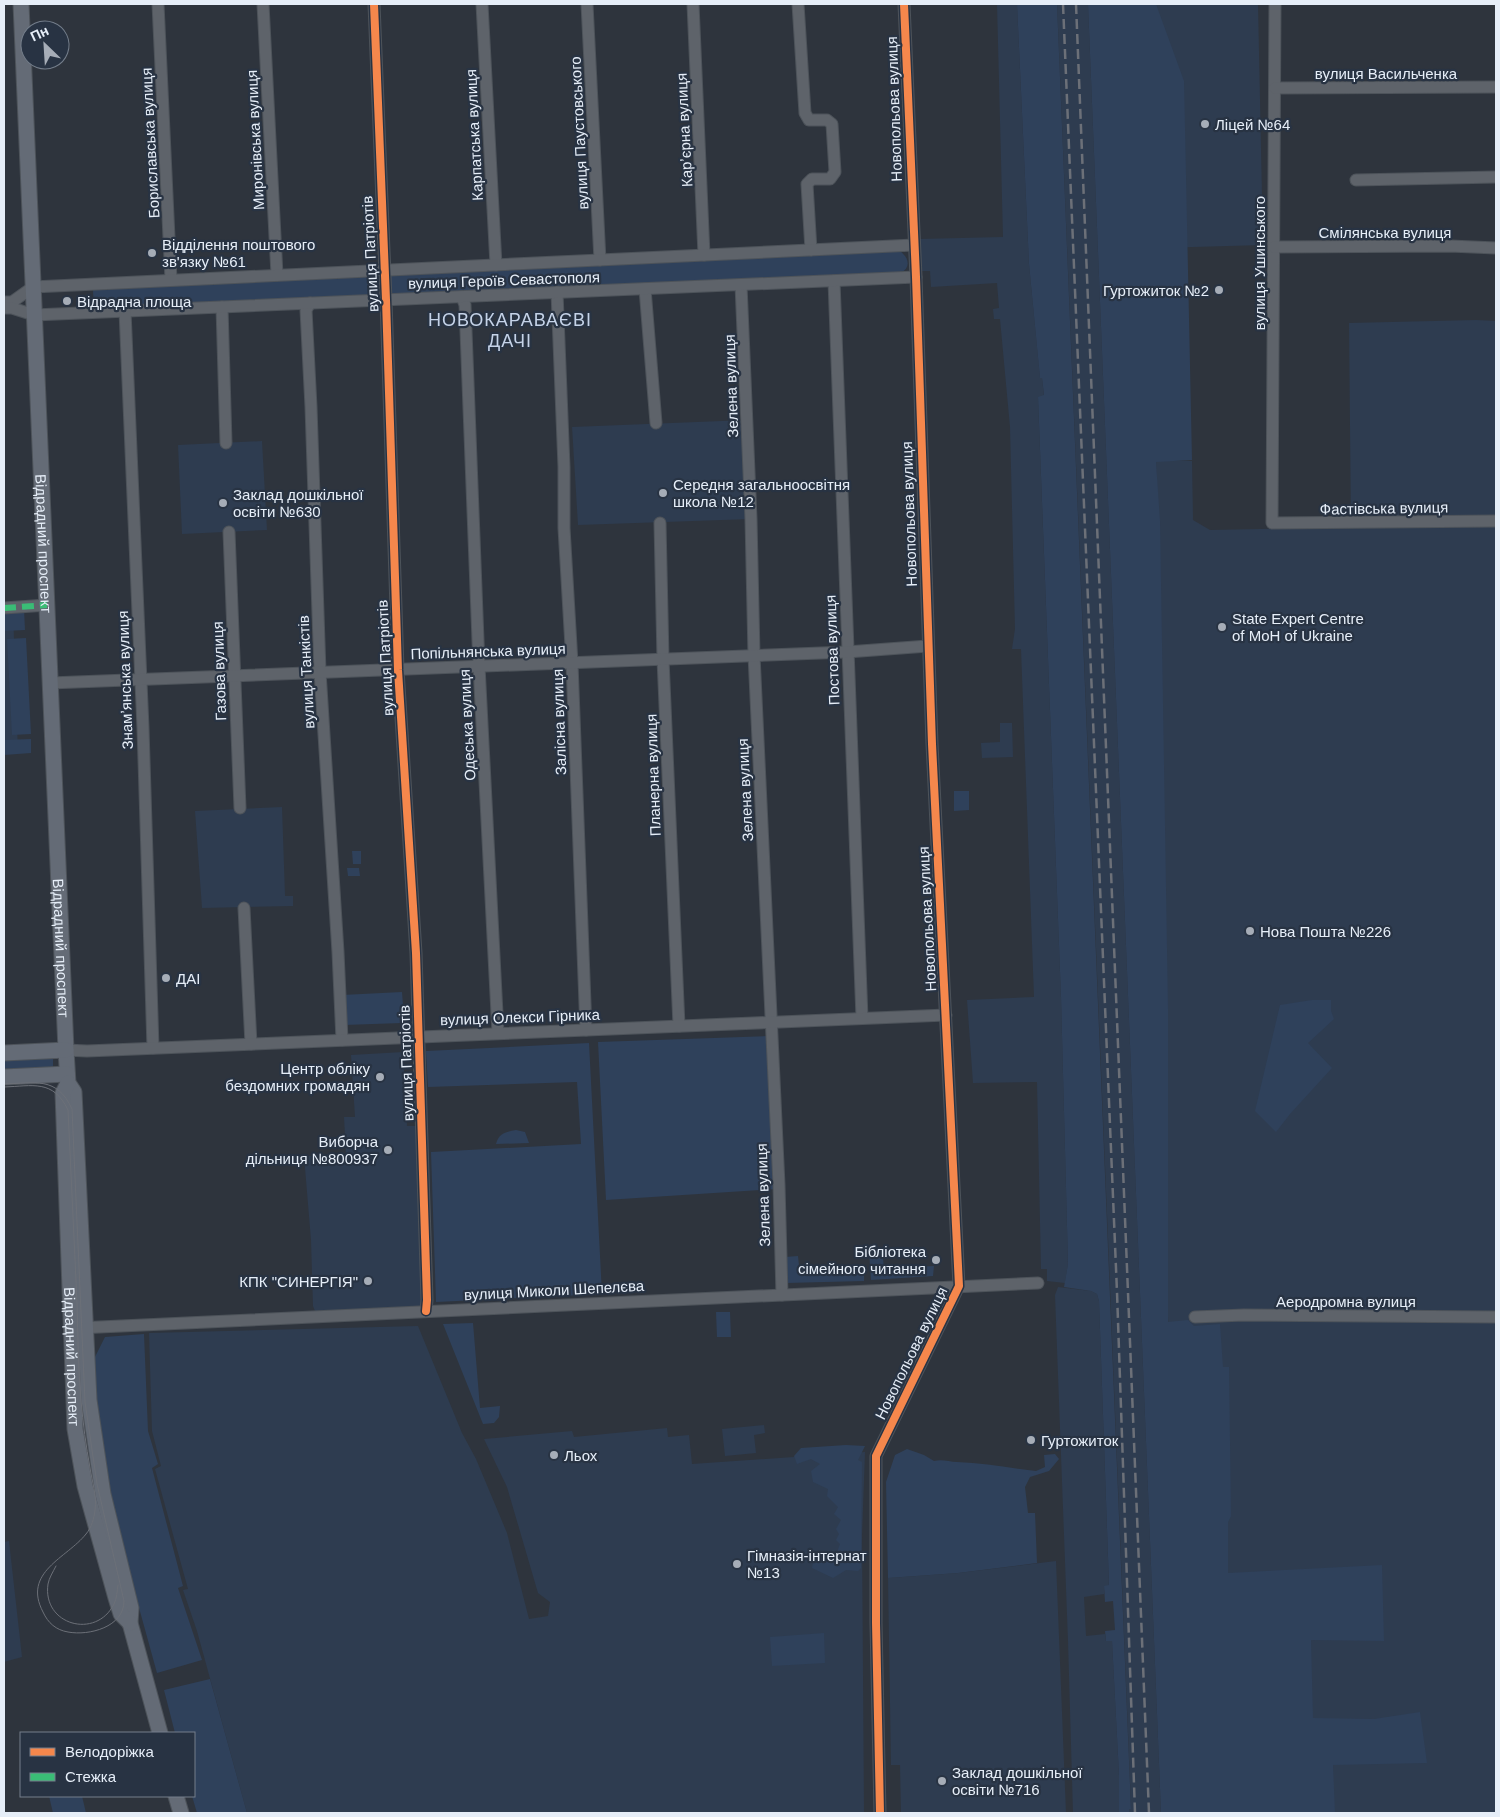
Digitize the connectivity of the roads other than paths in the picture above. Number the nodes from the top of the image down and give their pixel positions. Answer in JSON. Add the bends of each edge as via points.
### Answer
{"nodes":[{"id":1,"x":21,"y":4,"type":"edge"},
{"id":2,"x":158,"y":4,"type":"edge"},
{"id":3,"x":263,"y":4,"type":"edge"},
{"id":4,"x":374,"y":4,"type":"edge"},
{"id":5,"x":482,"y":4,"type":"edge"},
{"id":6,"x":587,"y":4,"type":"edge"},
{"id":7,"x":693,"y":4,"type":"edge"},
{"id":8,"x":798,"y":4,"type":"edge"},
{"id":9,"x":904,"y":4,"type":"edge"},
{"id":10,"x":1275,"y":4,"type":"edge"},
{"id":11,"x":1275,"y":88,"type":"junction"},
{"id":12,"x":1496,"y":88,"type":"edge"},
{"id":13,"x":1496,"y":177,"type":"edge"},
{"id":14,"x":1356,"y":180,"type":"dead end"},
{"id":15,"x":914,"y":245,"type":"junction"},
{"id":16,"x":1274,"y":247,"type":"junction"},
{"id":17,"x":1496,"y":248,"type":"edge"},
{"id":18,"x":810,"y":250,"type":"junction"},
{"id":19,"x":704,"y":255,"type":"junction"},
{"id":20,"x":600,"y":260,"type":"junction"},
{"id":21,"x":496,"y":265,"type":"junction"},
{"id":22,"x":384,"y":270,"type":"junction"},
{"id":23,"x":276,"y":275,"type":"junction"},
{"id":24,"x":916,"y":277,"type":"junction"},
{"id":25,"x":171,"y":280,"type":"junction"},
{"id":26,"x":834,"y":281,"type":"junction"},
{"id":27,"x":742,"y":285,"type":"junction"},
{"id":28,"x":33,"y":287,"type":"junction"},
{"id":29,"x":645,"y":289,"type":"junction"},
{"id":30,"x":557,"y":292,"type":"junction"},
{"id":31,"x":462,"y":296,"type":"junction"},
{"id":32,"x":386,"y":300,"type":"junction"},
{"id":33,"x":4,"y":302,"type":"edge"},
{"id":34,"x":310,"y":303,"type":"junction"},
{"id":35,"x":222,"y":307,"type":"junction"},
{"id":36,"x":4,"y":308,"type":"edge"},
{"id":37,"x":125,"y":311,"type":"junction"},
{"id":38,"x":34,"y":315,"type":"junction"},
{"id":39,"x":656,"y":423,"type":"dead end"},
{"id":40,"x":226,"y":443,"type":"dead end"},
{"id":41,"x":1496,"y":521,"type":"edge"},
{"id":42,"x":660,"y":523,"type":"dead end"},
{"id":43,"x":1272,"y":523,"type":"joint"},
{"id":44,"x":229,"y":532,"type":"dead end"},
{"id":45,"x":47,"y":605,"type":"junction"},
{"id":46,"x":4,"y":608,"type":"edge"},
{"id":47,"x":928,"y":646,"type":"junction"},
{"id":48,"x":847,"y":652,"type":"junction"},
{"id":49,"x":754,"y":655,"type":"junction"},
{"id":50,"x":663,"y":659,"type":"junction"},
{"id":51,"x":572,"y":663,"type":"junction"},
{"id":52,"x":478,"y":666,"type":"junction"},
{"id":53,"x":398,"y":670,"type":"junction"},
{"id":54,"x":320,"y":672,"type":"junction"},
{"id":55,"x":233,"y":676,"type":"junction"},
{"id":56,"x":140,"y":680,"type":"junction"},
{"id":57,"x":50,"y":683,"type":"junction"},
{"id":58,"x":240,"y":808,"type":"dead end"},
{"id":59,"x":244,"y":908,"type":"dead end"},
{"id":60,"x":946,"y":1014,"type":"junction"},
{"id":61,"x":862,"y":1018,"type":"junction"},
{"id":62,"x":770,"y":1022,"type":"junction"},
{"id":63,"x":679,"y":1026,"type":"junction"},
{"id":64,"x":586,"y":1030,"type":"junction"},
{"id":65,"x":498,"y":1033,"type":"junction"},
{"id":66,"x":419,"y":1037,"type":"junction"},
{"id":67,"x":342,"y":1040,"type":"junction"},
{"id":68,"x":251,"y":1044,"type":"junction"},
{"id":69,"x":153,"y":1048,"type":"junction"},
{"id":70,"x":66,"y":1050,"type":"junction"},
{"id":71,"x":4,"y":1053,"type":"edge"},
{"id":72,"x":4,"y":1076,"type":"edge"},
{"id":73,"x":68,"y":1078,"type":"junction"},
{"id":74,"x":1038,"y":1283,"type":"dead end"},
{"id":75,"x":959,"y":1286,"type":"junction"},
{"id":76,"x":782,"y":1294,"type":"junction"},
{"id":77,"x":426,"y":1311,"type":"junction"},
{"id":78,"x":1195,"y":1317,"type":"dead end"},
{"id":79,"x":1496,"y":1317,"type":"edge"},
{"id":80,"x":79,"y":1328,"type":"junction"},
{"id":81,"x":160,"y":1732,"type":"edge"},
{"id":82,"x":176,"y":1797,"type":"edge"},
{"id":83,"x":181,"y":1813,"type":"edge"},
{"id":84,"x":880,"y":1813,"type":"edge"}],
"edges":[{"from":1,"to":28,"type":"main road","name":"Відрадний проспект"},
{"from":2,"to":25,"type":"street","name":"Бориславська вулиця"},
{"from":3,"to":23,"type":"street","name":"Миронівська вулиця"},
{"from":4,"to":22,"type":"street","name":"вулиця Патріотів"},
{"from":5,"to":21,"type":"street","name":"Карпатська вулиця"},
{"from":6,"to":20,"type":"street","name":"вулиця Паустовського"},
{"from":7,"to":19,"type":"street","name":"Карʼєрна вулиця"},
{"from":8,"to":18,"type":"street","via":[[805,113],[809,120],[827,120],[832,124],[835,172],[830,179],[812,179],[807,184]]},
{"from":9,"to":15,"type":"street","name":"Новопольова вулиця"},
{"from":10,"to":11,"type":"street","name":"вулиця Ушинського"},
{"from":11,"to":12,"type":"street","name":"вулиця Васильченка"},
{"from":11,"to":16,"type":"street","name":"вулиця Ушинського"},
{"from":13,"to":14,"type":"street"},
{"from":15,"to":18,"type":"street","name":"вулиця Героїв Севастополя"},
{"from":15,"to":24,"type":"street","name":"Новопольова вулиця"},
{"from":16,"to":17,"type":"street","name":"Смілянська вулиця"},
{"from":16,"to":43,"type":"street","name":"вулиця Ушинського"},
{"from":18,"to":19,"type":"street","name":"вулиця Героїв Севастополя"},
{"from":19,"to":20,"type":"street","name":"вулиця Героїв Севастополя"},
{"from":20,"to":21,"type":"street","name":"вулиця Героїв Севастополя"},
{"from":21,"to":22,"type":"street","name":"вулиця Героїв Севастополя"},
{"from":22,"to":23,"type":"street","name":"вулиця Героїв Севастополя"},
{"from":22,"to":32,"type":"street","name":"вулиця Патріотів"},
{"from":23,"to":25,"type":"street","name":"вулиця Героїв Севастополя"},
{"from":24,"to":26,"type":"street","name":"вулиця Героїв Севастополя"},
{"from":24,"to":47,"type":"street","name":"Новопольова вулиця"},
{"from":25,"to":28,"type":"street","name":"вулиця Героїв Севастополя"},
{"from":26,"to":27,"type":"street","name":"вулиця Героїв Севастополя"},
{"from":26,"to":48,"type":"street","name":"Постова вулиця"},
{"from":27,"to":29,"type":"street","name":"вулиця Героїв Севастополя"},
{"from":27,"to":49,"type":"street","name":"Зелена вулиця"},
{"from":28,"to":33,"type":"street","via":[[12,302]]},
{"from":28,"to":38,"type":"main road","name":"Відрадний проспект"},
{"from":29,"to":30,"type":"street","name":"вулиця Героїв Севастополя"},
{"from":29,"to":39,"type":"street"},
{"from":30,"to":31,"type":"street","name":"вулиця Героїв Севастополя"},
{"from":30,"to":51,"type":"street","name":"Залісна вулиця","via":[[564,528]]},
{"from":31,"to":32,"type":"street","name":"вулиця Героїв Севастополя"},
{"from":31,"to":52,"type":"street","name":"Одеська вулиця","via":[[465,305]]},
{"from":32,"to":34,"type":"street","name":"вулиця Героїв Севастополя"},
{"from":32,"to":53,"type":"street","name":"вулиця Патріотів"},
{"from":34,"to":35,"type":"street","name":"вулиця Героїв Севастополя"},
{"from":34,"to":54,"type":"street","name":"вулиця Танкістів","via":[[306,310]]},
{"from":35,"to":37,"type":"street","name":"вулиця Героїв Севастополя"},
{"from":35,"to":40,"type":"street"},
{"from":36,"to":38,"type":"street","name":"вулиця Героїв Севастополя"},
{"from":37,"to":38,"type":"street","name":"вулиця Героїв Севастополя"},
{"from":37,"to":56,"type":"street","name":"Знамʼянська вулиця"},
{"from":38,"to":45,"type":"main road","name":"Відрадний проспект"},
{"from":41,"to":43,"type":"street","name":"Фастівська вулиця"},
{"from":42,"to":50,"type":"street","name":"Планерна вулиця"},
{"from":44,"to":55,"type":"street","name":"Газова вулиця"},
{"from":45,"to":46,"type":"street"},
{"from":45,"to":57,"type":"main road","name":"Відрадний проспект"},
{"from":47,"to":48,"type":"street","name":"Попільнянська вулиця"},
{"from":47,"to":60,"type":"street","name":"Новопольова вулиця"},
{"from":48,"to":49,"type":"street","name":"Попільнянська вулиця"},
{"from":48,"to":61,"type":"street","name":"Постова вулиця"},
{"from":49,"to":50,"type":"street","name":"Попільнянська вулиця"},
{"from":49,"to":62,"type":"street","name":"Зелена вулиця"},
{"from":50,"to":51,"type":"street","name":"Попільнянська вулиця"},
{"from":50,"to":63,"type":"street","name":"Планерна вулиця"},
{"from":51,"to":52,"type":"street","name":"Попільнянська вулиця"},
{"from":51,"to":64,"type":"street","name":"Залісна вулиця"},
{"from":52,"to":53,"type":"street","name":"Попільнянська вулиця"},
{"from":52,"to":65,"type":"street","name":"Одеська вулиця"},
{"from":53,"to":54,"type":"street","name":"Попільнянська вулиця"},
{"from":53,"to":66,"type":"street","name":"вулиця Патріотів"},
{"from":54,"to":55,"type":"street","name":"Попільнянська вулиця"},
{"from":54,"to":67,"type":"street","name":"вулиця Танкістів"},
{"from":55,"to":56,"type":"street","name":"Попільнянська вулиця"},
{"from":55,"to":58,"type":"street","name":"Газова вулиця"},
{"from":56,"to":57,"type":"street","name":"Попільнянська вулиця"},
{"from":56,"to":69,"type":"street","name":"Знамʼянська вулиця"},
{"from":57,"to":70,"type":"main road","name":"Відрадний проспект"},
{"from":59,"to":68,"type":"street"},
{"from":60,"to":61,"type":"street","name":"вулиця Олекси Гірника"},
{"from":60,"to":75,"type":"street","name":"Новопольова вулиця"},
{"from":61,"to":62,"type":"street","name":"вулиця Олекси Гірника"},
{"from":62,"to":63,"type":"street","name":"вулиця Олекси Гірника"},
{"from":62,"to":76,"type":"street","name":"Зелена вулиця"},
{"from":63,"to":64,"type":"street","name":"вулиця Олекси Гірника"},
{"from":64,"to":65,"type":"street","name":"вулиця Олекси Гірника"},
{"from":65,"to":66,"type":"street","name":"вулиця Олекси Гірника"},
{"from":66,"to":67,"type":"street","name":"вулиця Олекси Гірника"},
{"from":66,"to":77,"type":"street","name":"вулиця Патріотів"},
{"from":67,"to":68,"type":"street","name":"вулиця Олекси Гірника"},
{"from":68,"to":69,"type":"street","name":"вулиця Олекси Гірника"},
{"from":69,"to":70,"type":"street","name":"вулиця Олекси Гірника"},
{"from":70,"to":71,"type":"main road"},
{"from":70,"to":73,"type":"main road","name":"Відрадний проспект"},
{"from":72,"to":73,"type":"main road"},
{"from":73,"to":80,"type":"main road","name":"Відрадний проспект","via":[[63,1093]]},
{"from":74,"to":75,"type":"street","name":"вулиця Миколи Шепелєва"},
{"from":75,"to":76,"type":"street","name":"вулиця Миколи Шепелєва"},
{"from":75,"to":84,"type":"street","name":"Новопольова вулиця","via":[[876,1456]]},
{"from":76,"to":77,"type":"street","name":"вулиця Миколи Шепелєва"},
{"from":77,"to":80,"type":"street","name":"вулиця Миколи Шепелєва"},
{"from":78,"to":79,"type":"street","name":"Аеродромна вулиця"},
{"from":80,"to":81,"type":"main road","name":"Відрадний проспект","via":[[75,1429],[78,1454],[116,1598],[121,1614],[130,1623]]},
{"from":82,"to":83,"type":"main road"}]}
